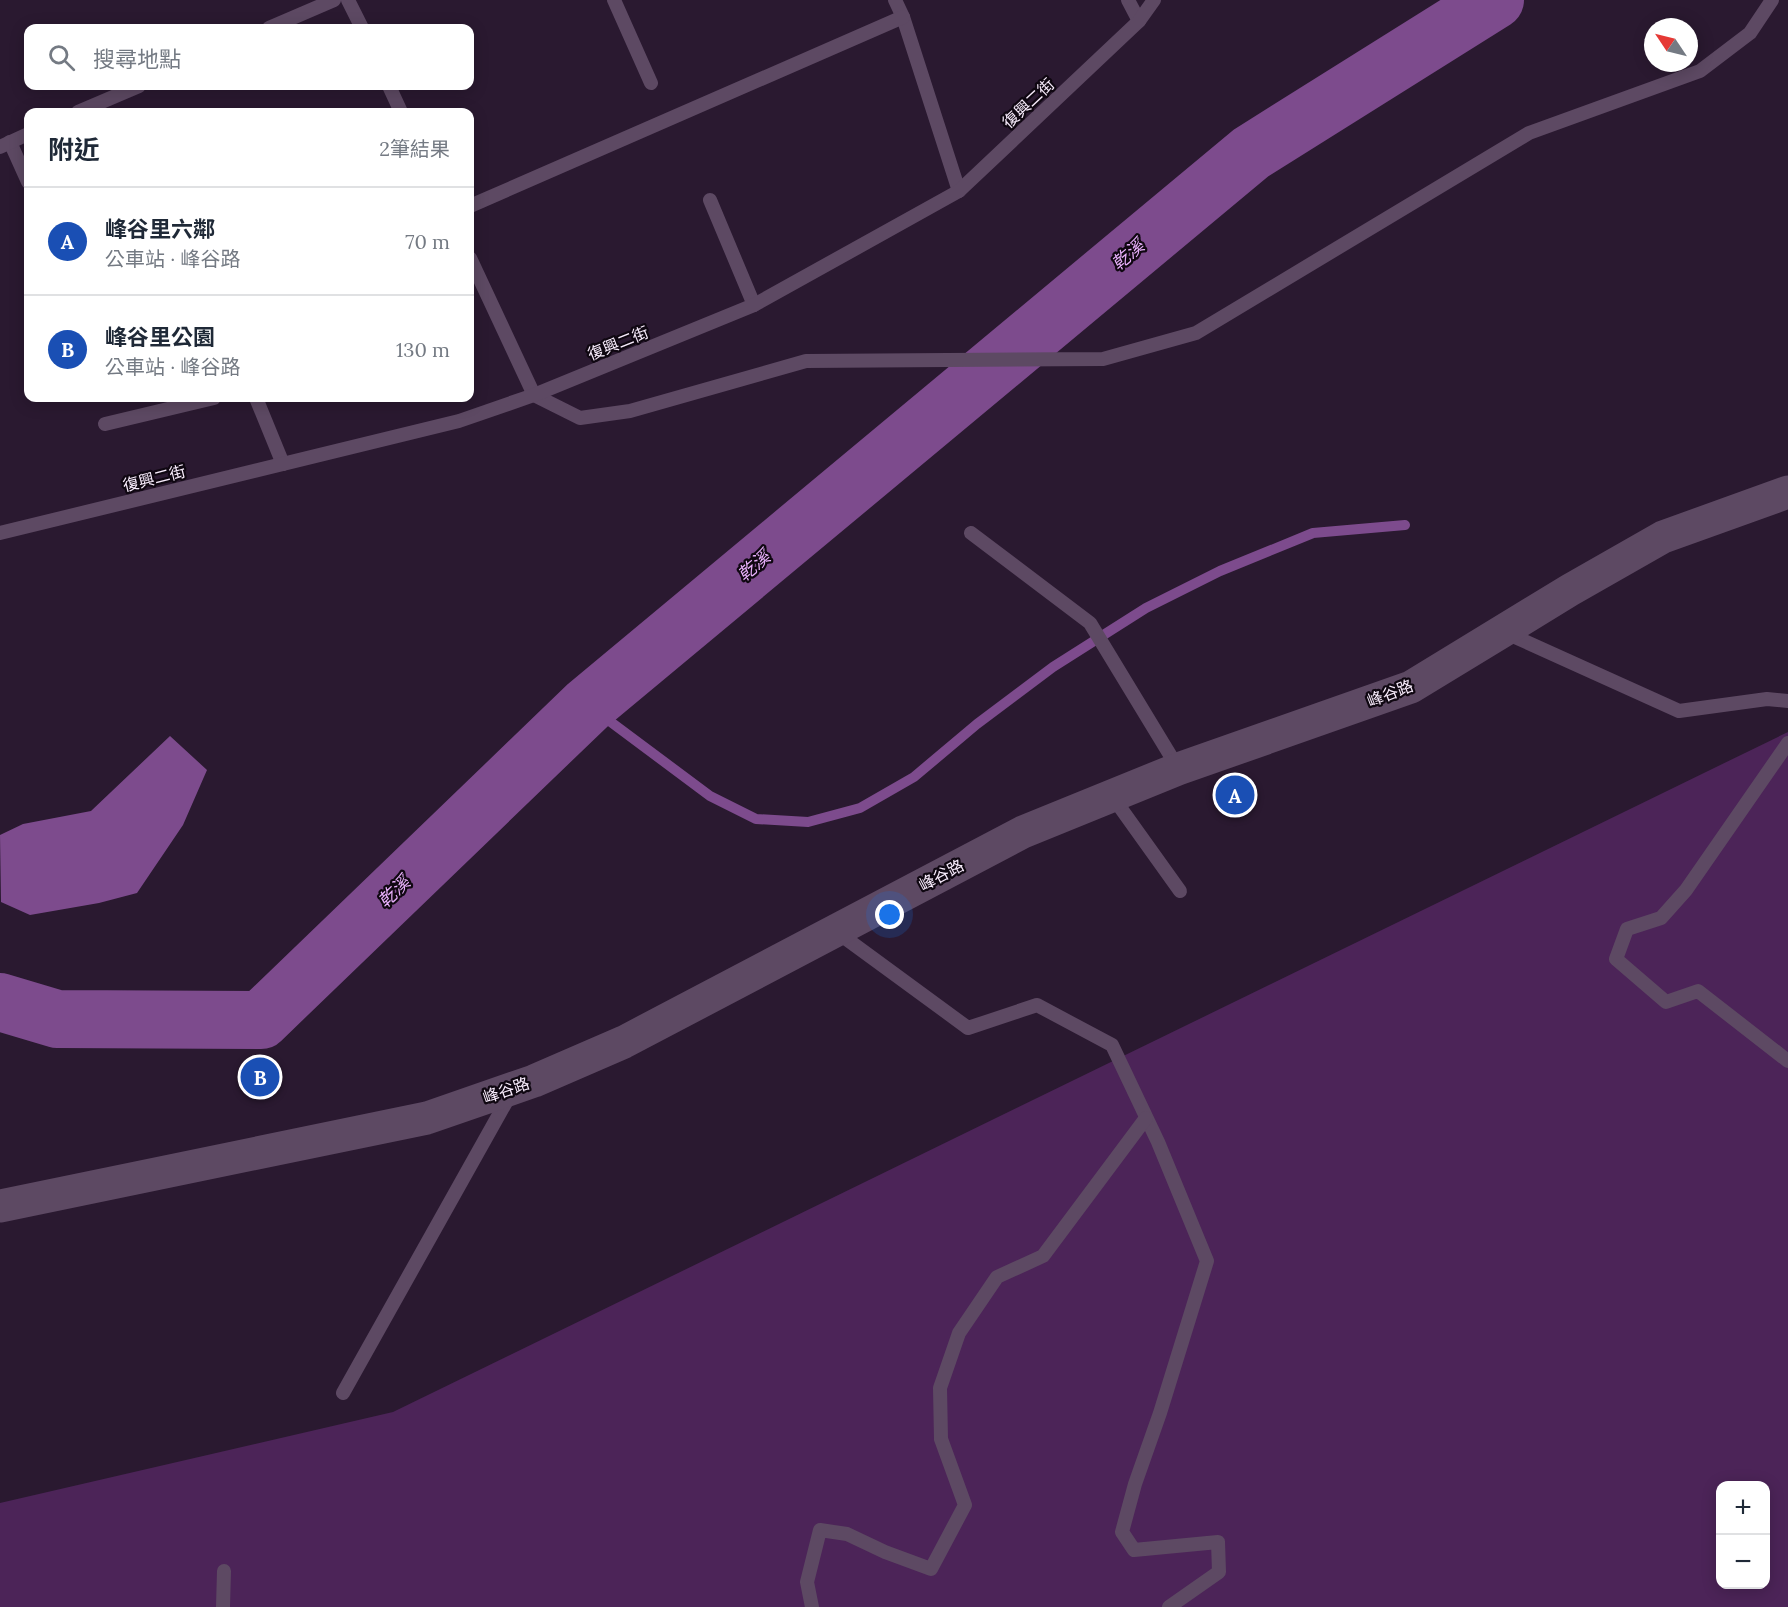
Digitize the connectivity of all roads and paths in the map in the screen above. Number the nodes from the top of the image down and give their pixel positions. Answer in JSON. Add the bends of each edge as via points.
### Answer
{"nodes":[{"id":1,"x":334,"y":0,"type":"edge"},
{"id":2,"x":348,"y":0,"type":"edge"},
{"id":3,"x":614,"y":0,"type":"edge"},
{"id":4,"x":895,"y":0,"type":"edge"},
{"id":5,"x":1128,"y":0,"type":"edge"},
{"id":6,"x":1154,"y":0,"type":"edge"},
{"id":7,"x":1772,"y":0,"type":"edge"},
{"id":8,"x":903,"y":17,"type":"junction"},
{"id":9,"x":1139,"y":21,"type":"junction"},
{"id":10,"x":278,"y":24,"type":"edge"},
{"id":11,"x":360,"y":24,"type":"edge"},
{"id":12,"x":651,"y":83,"type":"dead end"},
{"id":13,"x":130,"y":90,"type":"edge"},
{"id":14,"x":390,"y":90,"type":"edge"},
{"id":15,"x":87,"y":108,"type":"edge"},
{"id":16,"x":399,"y":108,"type":"edge"},
{"id":17,"x":24,"y":136,"type":"edge"},
{"id":18,"x":5,"y":144,"type":"edge"},
{"id":19,"x":24,"y":175,"type":"edge"},
{"id":20,"x":959,"y":191,"type":"junction"},
{"id":21,"x":710,"y":200,"type":"dead end"},
{"id":22,"x":474,"y":204,"type":"edge"},
{"id":23,"x":474,"y":267,"type":"edge"},
{"id":24,"x":754,"y":305,"type":"junction"},
{"id":25,"x":534,"y":395,"type":"junction"},
{"id":26,"x":196,"y":402,"type":"edge"},
{"id":27,"x":258,"y":402,"type":"edge"},
{"id":28,"x":105,"y":424,"type":"dead end"},
{"id":29,"x":283,"y":464,"type":"junction"},
{"id":30,"x":1788,"y":492,"type":"edge"},
{"id":31,"x":0,"y":533,"type":"edge"},
{"id":32,"x":971,"y":533,"type":"dead end"},
{"id":33,"x":1502,"y":631,"type":"junction"},
{"id":34,"x":1788,"y":701,"type":"edge"},
{"id":35,"x":1788,"y":743,"type":"edge"},
{"id":36,"x":1179,"y":769,"type":"junction"},
{"id":37,"x":1112,"y":796,"type":"junction"},
{"id":38,"x":1180,"y":891,"type":"dead end"},
{"id":39,"x":835,"y":931,"type":"junction"},
{"id":40,"x":1788,"y":1061,"type":"edge"},
{"id":41,"x":513,"y":1088,"type":"junction"},
{"id":42,"x":1146,"y":1118,"type":"junction"},
{"id":43,"x":0,"y":1206,"type":"edge"},
{"id":44,"x":343,"y":1393,"type":"dead end"},
{"id":45,"x":224,"y":1571,"type":"dead end"},
{"id":46,"x":223,"y":1607,"type":"edge"},
{"id":47,"x":812,"y":1607,"type":"edge"},
{"id":48,"x":1169,"y":1607,"type":"edge"}],
"edges":[{"from":1,"to":10,"type":"lane"},
{"from":2,"to":11,"type":"lane"},
{"from":3,"to":12,"type":"lane"},
{"from":4,"to":8,"type":"lane"},
{"from":5,"to":9,"type":"lane"},
{"from":6,"to":9,"type":"lane","name":"復興二街"},
{"from":7,"to":25,"type":"lane","via":[[1750,33],[1700,70],[1529,133],[1196,333],[1102,359],[806,361],[630,411],[580,418]]},
{"from":8,"to":20,"type":"lane"},
{"from":8,"to":22,"type":"lane"},
{"from":9,"to":20,"type":"lane","name":"復興二街"},
{"from":13,"to":15,"type":"lane"},
{"from":14,"to":16,"type":"lane"},
{"from":17,"to":18,"type":"lane"},
{"from":18,"to":19,"type":"lane"},
{"from":20,"to":24,"type":"lane","name":"復興二街"},
{"from":21,"to":24,"type":"lane"},
{"from":23,"to":25,"type":"lane"},
{"from":24,"to":25,"type":"lane","name":"復興二街"},
{"from":25,"to":29,"type":"lane","name":"復興二街","via":[[459,421]]},
{"from":26,"to":28,"type":"lane"},
{"from":27,"to":29,"type":"lane"},
{"from":29,"to":31,"type":"lane","name":"復興二街"},
{"from":30,"to":33,"type":"street","name":"峰谷路","via":[[1663,537]]},
{"from":32,"to":36,"type":"lane","via":[[1090,623]]},
{"from":33,"to":34,"type":"lane","via":[[1679,711],[1767,699]]},
{"from":33,"to":36,"type":"street","name":"峰谷路","via":[[1411,687]]},
{"from":35,"to":40,"type":"lane","via":[[1686,890],[1661,918],[1627,929],[1616,959],[1666,1002],[1698,991]]},
{"from":36,"to":37,"type":"street","name":"峰谷路"},
{"from":37,"to":38,"type":"lane"},
{"from":37,"to":39,"type":"street","name":"峰谷路","via":[[1023,831]]},
{"from":39,"to":41,"type":"street","name":"峰谷路","via":[[624,1042]]},
{"from":39,"to":42,"type":"lane","via":[[968,1028],[1037,1005],[1112,1045]]},
{"from":41,"to":43,"type":"street","name":"峰谷路","via":[[427,1118]]},
{"from":41,"to":44,"type":"lane"},
{"from":42,"to":47,"type":"lane","via":[[1043,1256],[997,1277],[959,1333],[940,1388],[941,1439],[965,1505],[931,1569],[847,1534],[819,1530],[807,1582]]},
{"from":42,"to":48,"type":"lane","via":[[1207,1261],[1122,1532],[1134,1550],[1218,1542],[1220,1572]]},
{"from":45,"to":46,"type":"lane"}]}
